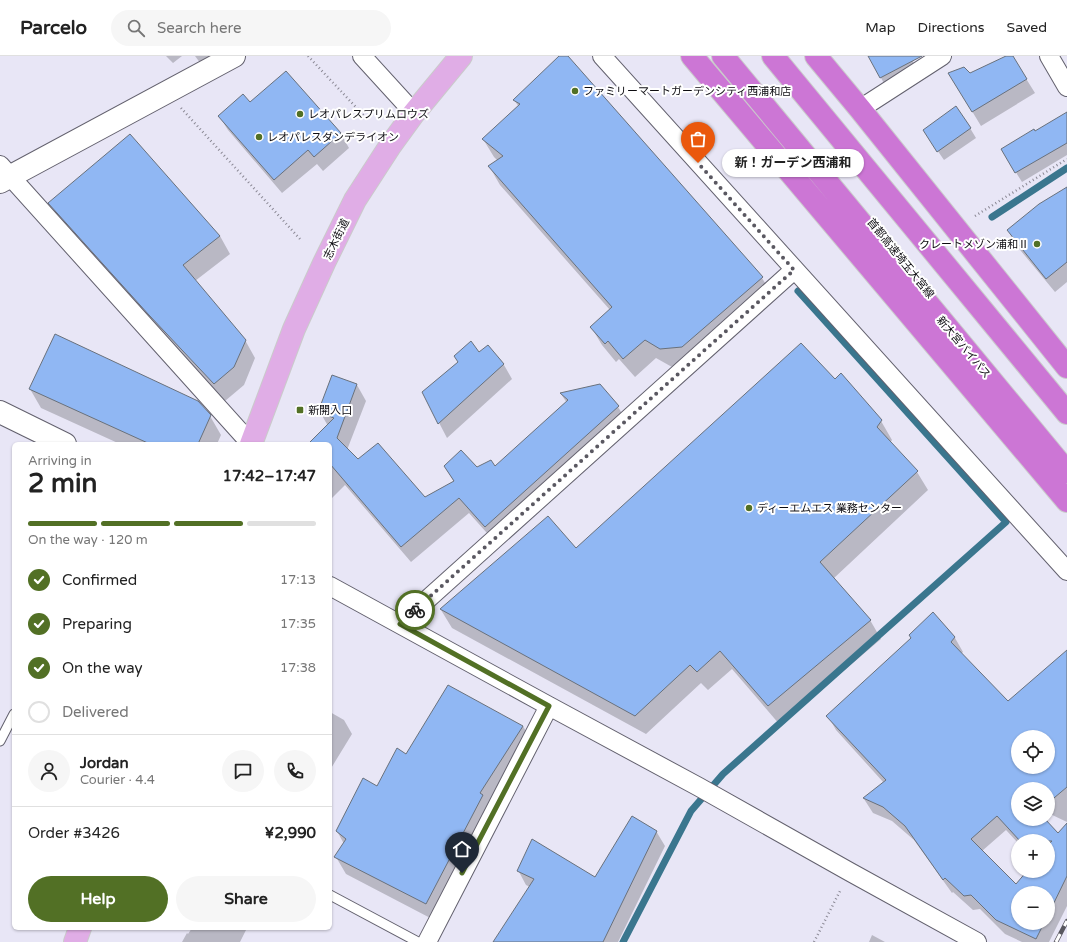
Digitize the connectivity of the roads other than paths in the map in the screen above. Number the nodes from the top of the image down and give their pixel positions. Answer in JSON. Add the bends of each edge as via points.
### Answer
{"nodes":[{"id":1,"x":234,"y":56,"type":"edge"},
{"id":2,"x":362,"y":56,"type":"edge"},
{"id":3,"x":461,"y":56,"type":"edge"},
{"id":4,"x":602,"y":56,"type":"edge"},
{"id":5,"x":692,"y":56,"type":"edge"},
{"id":6,"x":723,"y":56,"type":"edge"},
{"id":7,"x":736,"y":56,"type":"edge"},
{"id":8,"x":772,"y":56,"type":"edge"},
{"id":9,"x":786,"y":56,"type":"edge"},
{"id":10,"x":816,"y":56,"type":"edge"},
{"id":11,"x":942,"y":56,"type":"edge"},
{"id":12,"x":1049,"y":56,"type":"edge"},
{"id":13,"x":1067,"y":87,"type":"edge"},
{"id":14,"x":860,"y":108,"type":"junction"},
{"id":15,"x":414,"y":113,"type":"junction"},
{"id":16,"x":3,"y":174,"type":"edge"},
{"id":17,"x":794,"y":270,"type":"junction"},
{"id":18,"x":1067,"y":367,"type":"edge"},
{"id":19,"x":1067,"y":397,"type":"edge"},
{"id":20,"x":0,"y":412,"type":"edge"},
{"id":21,"x":1067,"y":413,"type":"edge"},
{"id":22,"x":60,"y":442,"type":"edge"},
{"id":23,"x":249,"y":442,"type":"edge"},
{"id":24,"x":252,"y":442,"type":"edge"},
{"id":25,"x":1067,"y":460,"type":"edge"},
{"id":26,"x":1067,"y":472,"type":"edge"},
{"id":27,"x":1067,"y":501,"type":"edge"},
{"id":28,"x":1067,"y":571,"type":"edge"},
{"id":29,"x":332,"y":587,"type":"edge"},
{"id":30,"x":400,"y":624,"type":"junction"},
{"id":31,"x":549,"y":706,"type":"junction"},
{"id":32,"x":12,"y":718,"type":"edge"},
{"id":33,"x":0,"y":741,"type":"edge"},
{"id":34,"x":332,"y":896,"type":"edge"},
{"id":35,"x":79,"y":930,"type":"edge"},
{"id":36,"x":76,"y":942,"type":"edge"},
{"id":37,"x":418,"y":942,"type":"edge"},
{"id":38,"x":427,"y":942,"type":"edge"},
{"id":39,"x":977,"y":942,"type":"edge"}],
"edges":[{"from":1,"to":16,"type":"street"},
{"from":2,"to":15,"type":"street"},
{"from":3,"to":15,"type":"main road","name":"志木街道"},
{"from":4,"to":17,"type":"street"},
{"from":5,"to":27,"type":"highway"},
{"from":6,"to":26,"type":"highway","name":"新大宮バイパス"},
{"from":7,"to":25,"type":"highway","name":"首都高速埼玉大宮線"},
{"from":8,"to":21,"type":"highway"},
{"from":9,"to":19,"type":"highway"},
{"from":10,"to":14,"type":"highway"},
{"from":11,"to":14,"type":"street"},
{"from":12,"to":13,"type":"street"},
{"from":14,"to":18,"type":"highway"},
{"from":15,"to":24,"type":"main road","name":"志木街道","via":[[355,200],[294,329]]},
{"from":16,"to":23,"type":"street"},
{"from":17,"to":28,"type":"street"},
{"from":17,"to":30,"type":"street"},
{"from":20,"to":22,"type":"street"},
{"from":29,"to":30,"type":"street"},
{"from":30,"to":31,"type":"street"},
{"from":31,"to":38,"type":"street"},
{"from":31,"to":39,"type":"street"},
{"from":32,"to":33,"type":"lane"},
{"from":34,"to":37,"type":"lane"},
{"from":35,"to":36,"type":"main road"}]}
